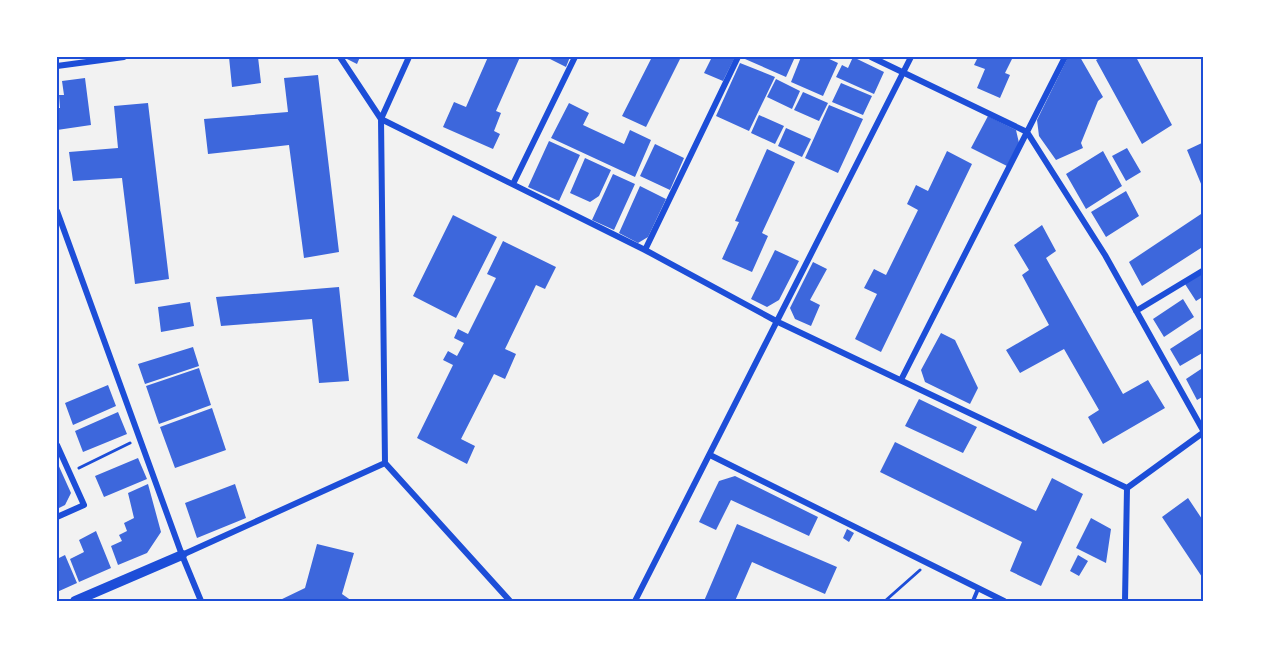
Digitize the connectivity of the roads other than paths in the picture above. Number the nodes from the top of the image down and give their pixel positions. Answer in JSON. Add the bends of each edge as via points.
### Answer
{"nodes":[{"id":1,"x":124,"y":57,"type":"edge"},
{"id":2,"x":340,"y":57,"type":"edge"},
{"id":3,"x":409,"y":57,"type":"edge"},
{"id":4,"x":575,"y":57,"type":"edge"},
{"id":5,"x":738,"y":57,"type":"edge"},
{"id":6,"x":871,"y":57,"type":"edge"},
{"id":7,"x":911,"y":57,"type":"edge"},
{"id":8,"x":1065,"y":57,"type":"edge"},
{"id":9,"x":57,"y":66,"type":"edge"},
{"id":10,"x":903,"y":73,"type":"junction"},
{"id":11,"x":381,"y":119,"type":"junction"},
{"id":12,"x":1027,"y":132,"type":"junction"},
{"id":13,"x":513,"y":184,"type":"junction"},
{"id":14,"x":57,"y":211,"type":"edge"},
{"id":15,"x":645,"y":250,"type":"junction"},
{"id":16,"x":1204,"y":270,"type":"edge"},
{"id":17,"x":1136,"y":311,"type":"junction"},
{"id":18,"x":778,"y":322,"type":"junction"},
{"id":19,"x":901,"y":380,"type":"junction"},
{"id":20,"x":1204,"y":432,"type":"edge"},
{"id":21,"x":57,"y":446,"type":"edge"},
{"id":22,"x":710,"y":455,"type":"junction"},
{"id":23,"x":385,"y":463,"type":"junction"},
{"id":24,"x":1127,"y":488,"type":"junction"},
{"id":25,"x":57,"y":517,"type":"edge"},
{"id":26,"x":182,"y":555,"type":"junction"},
{"id":27,"x":978,"y":588,"type":"junction"},
{"id":28,"x":75,"y":601,"type":"edge"},
{"id":29,"x":201,"y":601,"type":"edge"},
{"id":30,"x":510,"y":601,"type":"edge"},
{"id":31,"x":635,"y":601,"type":"edge"},
{"id":32,"x":973,"y":601,"type":"edge"},
{"id":33,"x":1004,"y":601,"type":"edge"},
{"id":34,"x":1125,"y":601,"type":"edge"}],
"edges":[{"from":1,"to":9,"type":"street"},
{"from":2,"to":11,"type":"street"},
{"from":3,"to":11,"type":"street"},
{"from":4,"to":13,"type":"street"},
{"from":5,"to":15,"type":"street"},
{"from":6,"to":10,"type":"street"},
{"from":7,"to":10,"type":"street"},
{"from":8,"to":12,"type":"street"},
{"from":10,"to":12,"type":"street"},
{"from":10,"to":18,"type":"street"},
{"from":11,"to":13,"type":"street"},
{"from":11,"to":23,"type":"street"},
{"from":12,"to":17,"type":"street"},
{"from":12,"to":19,"type":"street"},
{"from":13,"to":15,"type":"street"},
{"from":14,"to":26,"type":"street"},
{"from":15,"to":18,"type":"street"},
{"from":16,"to":17,"type":"street"},
{"from":17,"to":20,"type":"street"},
{"from":18,"to":19,"type":"street"},
{"from":18,"to":22,"type":"street"},
{"from":19,"to":24,"type":"street"},
{"from":20,"to":24,"type":"street"},
{"from":21,"to":25,"type":"street","via":[[84,505]]},
{"from":22,"to":27,"type":"street"},
{"from":22,"to":31,"type":"street"},
{"from":23,"to":26,"type":"street"},
{"from":23,"to":30,"type":"street"},
{"from":24,"to":34,"type":"street"},
{"from":26,"to":28,"type":"main road"},
{"from":26,"to":29,"type":"street"},
{"from":27,"to":32,"type":"lane"},
{"from":27,"to":33,"type":"street"}]}
